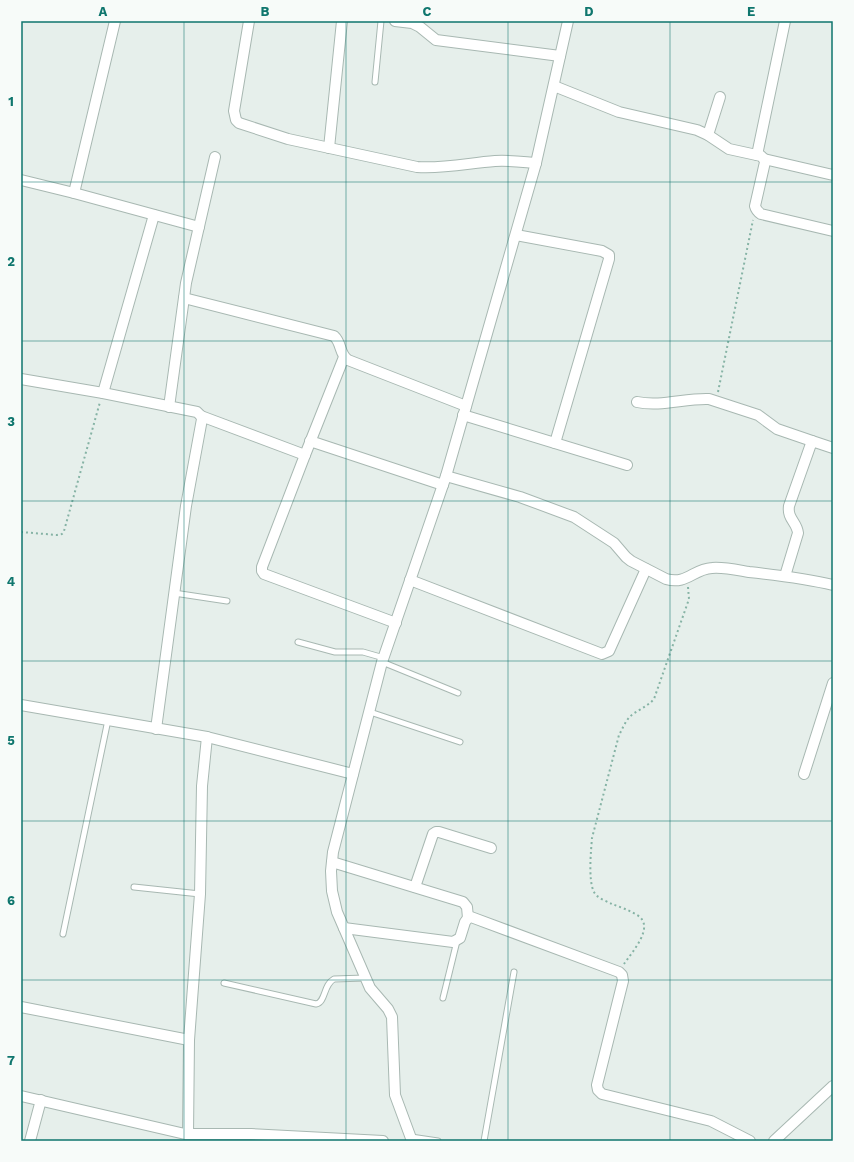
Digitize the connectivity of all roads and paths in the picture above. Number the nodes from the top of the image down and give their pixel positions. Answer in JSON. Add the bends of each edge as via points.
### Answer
{"nodes":[{"id":1,"x":115,"y":21,"type":"edge"},
{"id":2,"x":249,"y":21,"type":"edge"},
{"id":3,"x":342,"y":21,"type":"edge"},
{"id":4,"x":381,"y":21,"type":"edge"},
{"id":5,"x":395,"y":21,"type":"edge"},
{"id":6,"x":568,"y":21,"type":"edge"},
{"id":7,"x":785,"y":21,"type":"edge"},
{"id":8,"x":560,"y":56,"type":"junction"},
{"id":9,"x":376,"y":82,"type":"dead end"},
{"id":10,"x":554,"y":86,"type":"junction"},
{"id":11,"x":720,"y":97,"type":"dead end"},
{"id":12,"x":708,"y":135,"type":"junction"},
{"id":13,"x":329,"y":148,"type":"junction"},
{"id":14,"x":215,"y":157,"type":"dead end"},
{"id":15,"x":761,"y":157,"type":"junction"},
{"id":16,"x":536,"y":163,"type":"junction"},
{"id":17,"x":833,"y":175,"type":"edge"},
{"id":18,"x":21,"y":180,"type":"edge"},
{"id":19,"x":74,"y":193,"type":"junction"},
{"id":20,"x":756,"y":209,"type":"junction"},
{"id":21,"x":154,"y":215,"type":"junction"},
{"id":22,"x":199,"y":227,"type":"junction"},
{"id":23,"x":833,"y":231,"type":"edge"},
{"id":24,"x":516,"y":235,"type":"junction"},
{"id":25,"x":184,"y":298,"type":"junction"},
{"id":26,"x":344,"y":357,"type":"junction"},
{"id":27,"x":21,"y":379,"type":"edge"},
{"id":28,"x":103,"y":393,"type":"junction"},
{"id":29,"x":716,"y":401,"type":"junction"},
{"id":30,"x":637,"y":402,"type":"dead end"},
{"id":31,"x":169,"y":407,"type":"junction"},
{"id":32,"x":465,"y":411,"type":"junction"},
{"id":33,"x":201,"y":416,"type":"junction"},
{"id":34,"x":310,"y":441,"type":"junction"},
{"id":35,"x":812,"y":441,"type":"junction"},
{"id":36,"x":555,"y":443,"type":"junction"},
{"id":37,"x":833,"y":448,"type":"edge"},
{"id":38,"x":305,"y":455,"type":"junction"},
{"id":39,"x":627,"y":465,"type":"dead end"},
{"id":40,"x":444,"y":480,"type":"junction"},
{"id":41,"x":21,"y":532,"type":"edge"},
{"id":42,"x":646,"y":569,"type":"junction"},
{"id":43,"x":785,"y":576,"type":"junction"},
{"id":44,"x":684,"y":579,"type":"junction"},
{"id":45,"x":410,"y":580,"type":"junction"},
{"id":46,"x":833,"y":585,"type":"edge"},
{"id":47,"x":174,"y":593,"type":"junction"},
{"id":48,"x":227,"y":601,"type":"dead end"},
{"id":49,"x":396,"y":623,"type":"junction"},
{"id":50,"x":298,"y":642,"type":"dead end"},
{"id":51,"x":383,"y":660,"type":"junction"},
{"id":52,"x":833,"y":683,"type":"edge"},
{"id":53,"x":458,"y":693,"type":"dead end"},
{"id":54,"x":21,"y":705,"type":"edge"},
{"id":55,"x":370,"y":712,"type":"junction"},
{"id":56,"x":108,"y":720,"type":"junction"},
{"id":57,"x":156,"y":728,"type":"junction"},
{"id":58,"x":207,"y":737,"type":"junction"},
{"id":59,"x":460,"y":742,"type":"dead end"},
{"id":60,"x":353,"y":774,"type":"junction"},
{"id":61,"x":804,"y":774,"type":"dead end"},
{"id":62,"x":491,"y":848,"type":"dead end"},
{"id":63,"x":332,"y":862,"type":"junction"},
{"id":64,"x":134,"y":886,"type":"dead end"},
{"id":65,"x":415,"y":887,"type":"junction"},
{"id":66,"x":200,"y":894,"type":"junction"},
{"id":67,"x":468,"y":918,"type":"junction"},
{"id":68,"x":344,"y":928,"type":"junction"},
{"id":69,"x":63,"y":934,"type":"dead end"},
{"id":70,"x":457,"y":941,"type":"junction"},
{"id":71,"x":514,"y":972,"type":"dead end"},
{"id":72,"x":619,"y":972,"type":"junction"},
{"id":73,"x":365,"y":978,"type":"junction"},
{"id":74,"x":224,"y":983,"type":"dead end"},
{"id":75,"x":444,"y":998,"type":"dead end"},
{"id":76,"x":21,"y":1007,"type":"edge"},
{"id":77,"x":189,"y":1040,"type":"junction"},
{"id":78,"x":833,"y":1086,"type":"edge"},
{"id":79,"x":21,"y":1096,"type":"edge"},
{"id":80,"x":42,"y":1100,"type":"junction"},
{"id":81,"x":192,"y":1136,"type":"edge"},
{"id":82,"x":315,"y":1139,"type":"edge"},
{"id":83,"x":412,"y":1139,"type":"edge"},
{"id":84,"x":30,"y":1141,"type":"edge"},
{"id":85,"x":383,"y":1141,"type":"edge"},
{"id":86,"x":438,"y":1141,"type":"edge"},
{"id":87,"x":484,"y":1141,"type":"edge"},
{"id":88,"x":750,"y":1141,"type":"edge"},
{"id":89,"x":774,"y":1141,"type":"edge"}],
"edges":[{"from":1,"to":19,"type":"street"},
{"from":2,"to":13,"type":"street","via":[[234,111],[236,120],[278,136]]},
{"from":3,"to":13,"type":"street"},
{"from":4,"to":9,"type":"lane"},
{"from":5,"to":8,"type":"street","via":[[412,23],[436,40]]},
{"from":6,"to":8,"type":"street"},
{"from":7,"to":15,"type":"street"},
{"from":8,"to":10,"type":"street"},
{"from":10,"to":12,"type":"street","via":[[619,112]]},
{"from":10,"to":16,"type":"street"},
{"from":11,"to":12,"type":"street"},
{"from":12,"to":15,"type":"street","via":[[729,149]]},
{"from":13,"to":16,"type":"street","via":[[417,167],[499,161]]},
{"from":14,"to":22,"type":"street"},
{"from":15,"to":17,"type":"street"},
{"from":15,"to":20,"type":"street"},
{"from":16,"to":24,"type":"street"},
{"from":18,"to":19,"type":"street"},
{"from":19,"to":21,"type":"street"},
{"from":20,"to":23,"type":"street","via":[[761,214]]},
{"from":20,"to":29,"type":"path"},
{"from":21,"to":22,"type":"street"},
{"from":21,"to":28,"type":"street"},
{"from":22,"to":25,"type":"street"},
{"from":24,"to":32,"type":"street"},
{"from":24,"to":36,"type":"street","via":[[602,251],[609,255]]},
{"from":25,"to":26,"type":"street","via":[[334,336],[340,343]]},
{"from":25,"to":31,"type":"street"},
{"from":26,"to":32,"type":"street"},
{"from":26,"to":34,"type":"street"},
{"from":27,"to":28,"type":"street"},
{"from":28,"to":31,"type":"street"},
{"from":28,"to":41,"type":"path","via":[[64,531],[57,535]]},
{"from":29,"to":30,"type":"street","via":[[701,399],[656,404]]},
{"from":29,"to":35,"type":"street","via":[[758,415],[777,429]]},
{"from":31,"to":33,"type":"street","via":[[197,412]]},
{"from":32,"to":36,"type":"street"},
{"from":32,"to":40,"type":"street"},
{"from":33,"to":38,"type":"street"},
{"from":33,"to":47,"type":"street"},
{"from":34,"to":38,"type":"street"},
{"from":34,"to":40,"type":"street"},
{"from":35,"to":37,"type":"street"},
{"from":35,"to":43,"type":"street","via":[[789,506],[789,515],[798,533]]},
{"from":36,"to":39,"type":"street"},
{"from":38,"to":49,"type":"street","via":[[262,571],[264,574]]},
{"from":40,"to":42,"type":"street","via":[[520,497],[574,517],[614,543],[626,557]]},
{"from":40,"to":45,"type":"street"},
{"from":42,"to":44,"type":"street","via":[[666,579]]},
{"from":42,"to":45,"type":"street","via":[[609,651],[602,654]]},
{"from":43,"to":44,"type":"street","via":[[714,568],[701,570]]},
{"from":43,"to":46,"type":"street"},
{"from":44,"to":72,"type":"path","via":[[689,588],[689,599],[654,699],[632,715],[619,736],[592,838],[591,884],[594,893],[602,900],[638,915],[644,922],[642,935]]},
{"from":45,"to":49,"type":"street"},
{"from":47,"to":48,"type":"lane"},
{"from":47,"to":57,"type":"street"},
{"from":49,"to":51,"type":"street"},
{"from":50,"to":51,"type":"lane","via":[[335,652],[363,652]]},
{"from":51,"to":53,"type":"lane"},
{"from":51,"to":55,"type":"street"},
{"from":52,"to":61,"type":"street"},
{"from":54,"to":56,"type":"street"},
{"from":55,"to":59,"type":"lane"},
{"from":55,"to":60,"type":"street"},
{"from":56,"to":57,"type":"street"},
{"from":56,"to":69,"type":"lane"},
{"from":57,"to":58,"type":"street"},
{"from":58,"to":60,"type":"street"},
{"from":58,"to":66,"type":"street","via":[[202,786]]},
{"from":60,"to":63,"type":"street"},
{"from":62,"to":65,"type":"street","via":[[436,832],[433,834]]},
{"from":63,"to":65,"type":"street"},
{"from":63,"to":68,"type":"street","via":[[332,891]]},
{"from":64,"to":66,"type":"lane"},
{"from":65,"to":67,"type":"street","via":[[463,902],[467,907]]},
{"from":66,"to":77,"type":"street"},
{"from":67,"to":70,"type":"street"},
{"from":67,"to":72,"type":"street"},
{"from":68,"to":70,"type":"street"},
{"from":68,"to":73,"type":"street"},
{"from":70,"to":75,"type":"lane"},
{"from":71,"to":87,"type":"lane"},
{"from":72,"to":88,"type":"street","via":[[623,981],[597,1085],[598,1090],[602,1094],[703,1119]]},
{"from":73,"to":74,"type":"lane","via":[[334,979],[329,982],[320,1003],[316,1004]]},
{"from":73,"to":83,"type":"street","via":[[392,1017],[395,1095]]},
{"from":76,"to":77,"type":"street"},
{"from":77,"to":81,"type":"street"},
{"from":78,"to":89,"type":"street"},
{"from":79,"to":80,"type":"street"},
{"from":80,"to":81,"type":"street"},
{"from":80,"to":84,"type":"street"},
{"from":81,"to":82,"type":"street","via":[[252,1134]]},
{"from":82,"to":85,"type":"street"},
{"from":83,"to":86,"type":"lane"}]}
